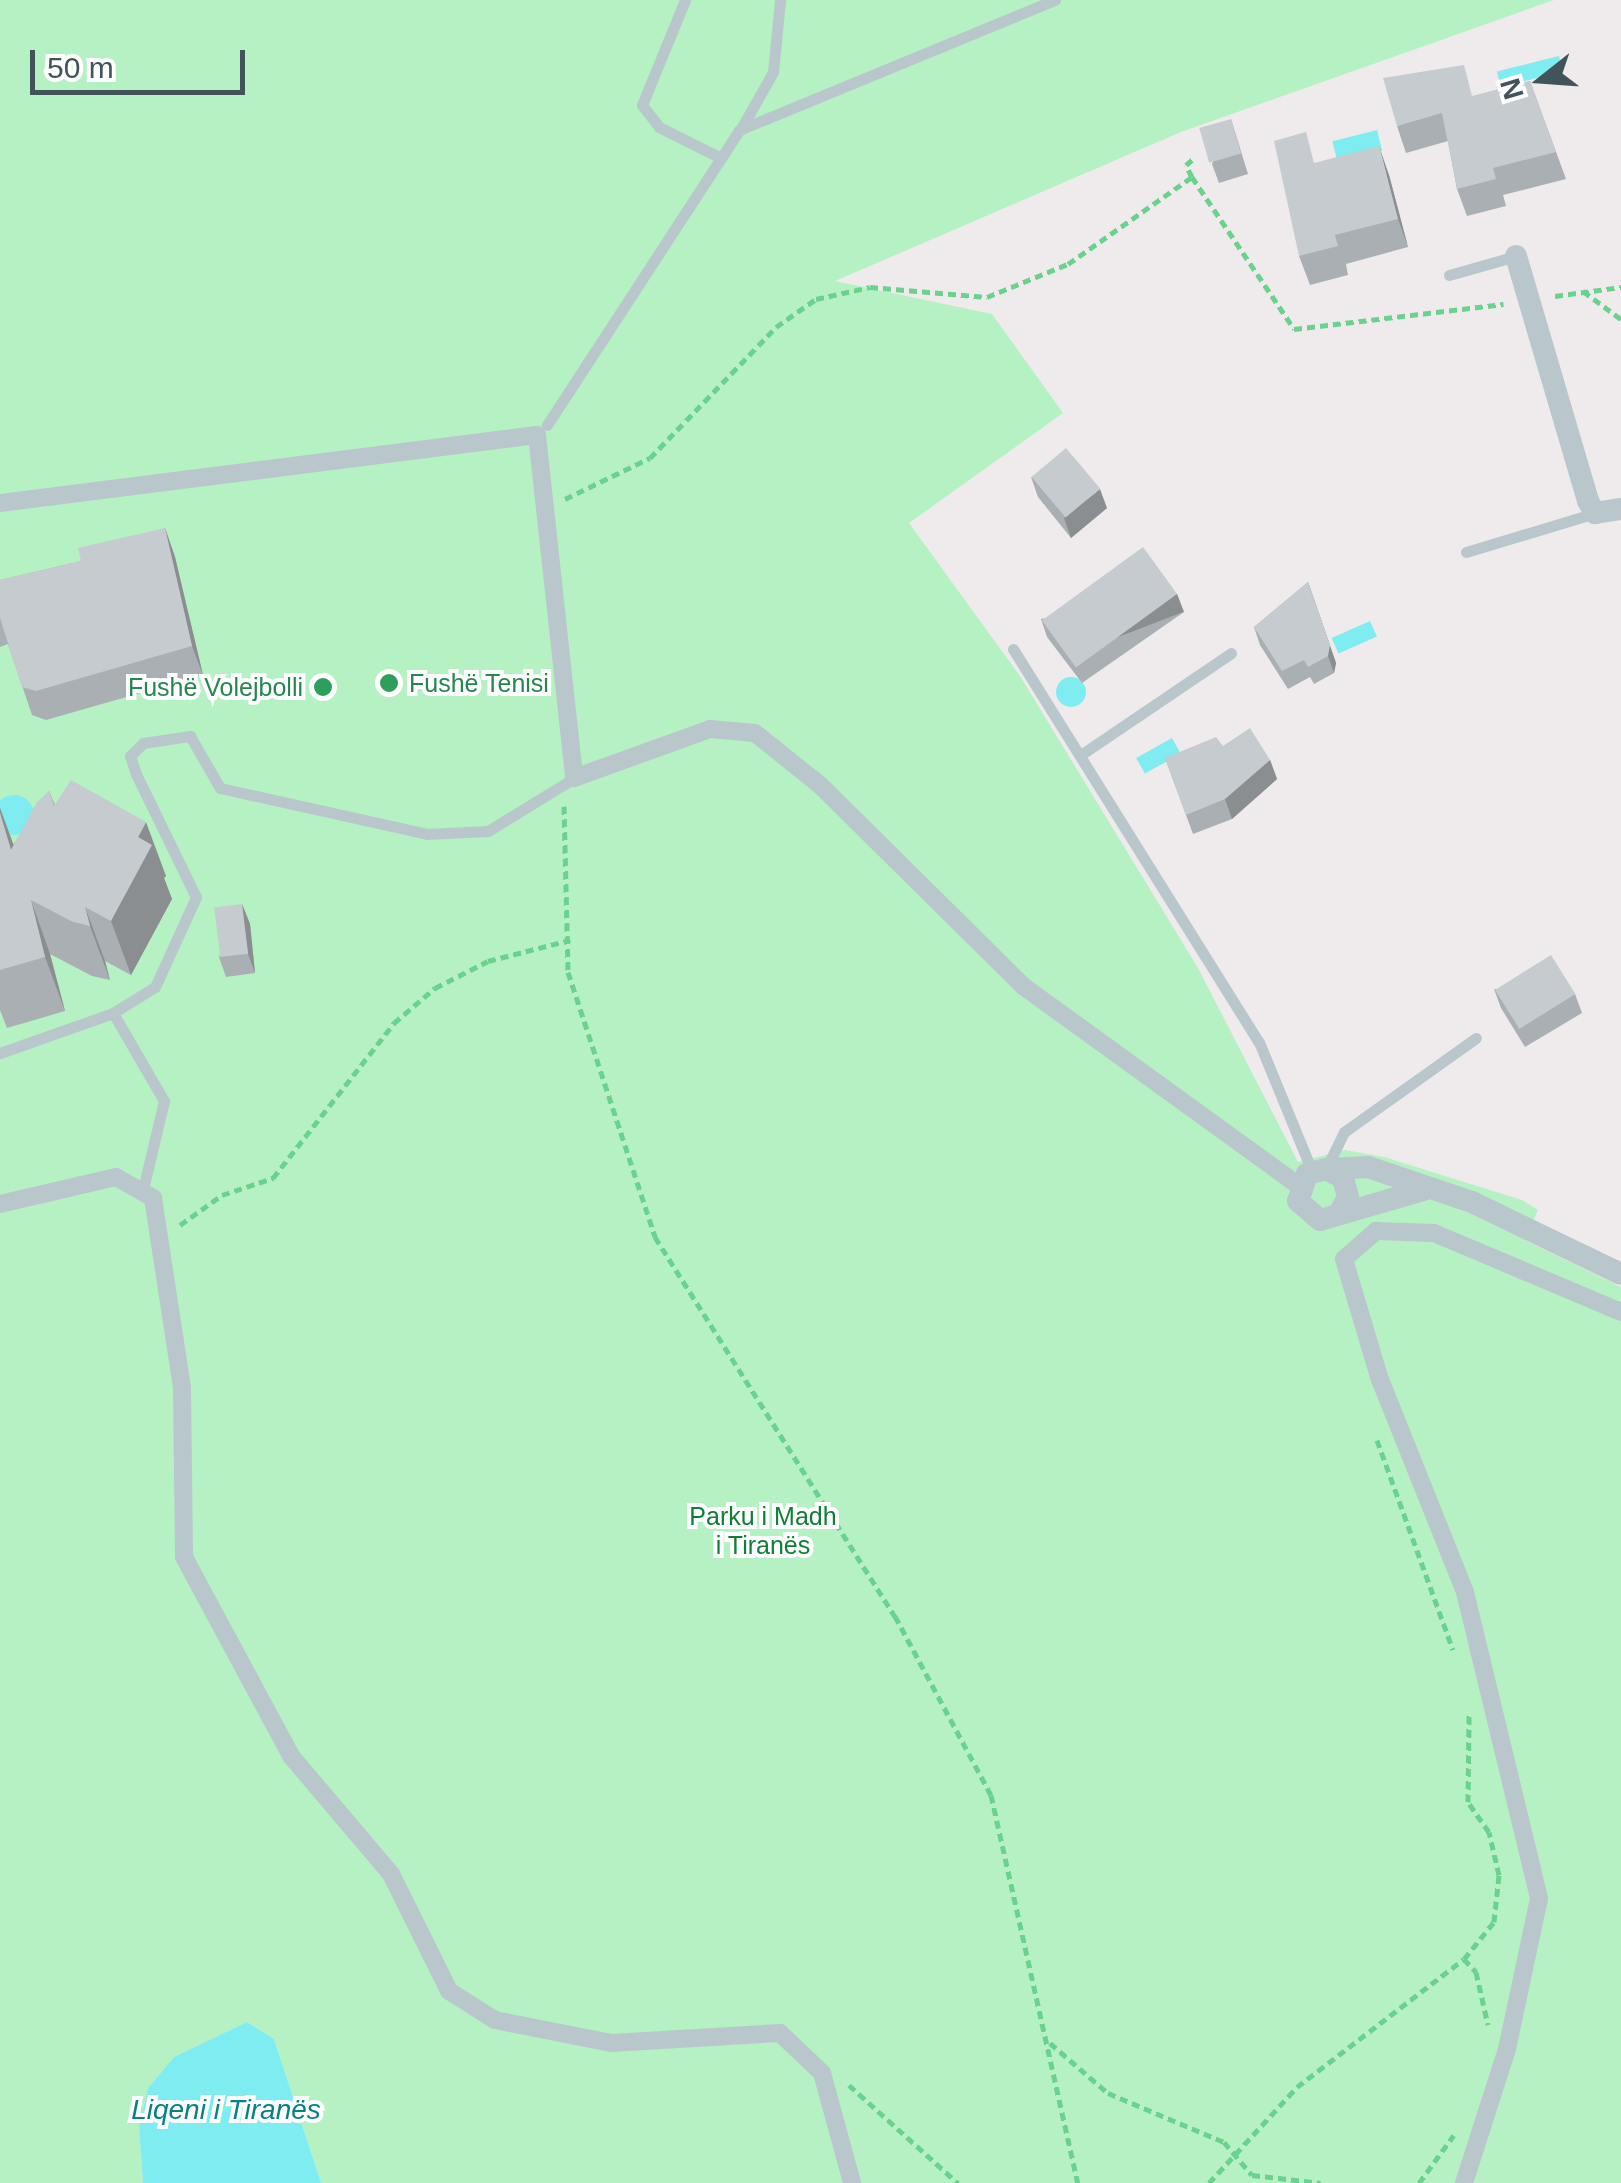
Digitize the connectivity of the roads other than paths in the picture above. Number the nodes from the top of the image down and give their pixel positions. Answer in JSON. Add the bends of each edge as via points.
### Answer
{"nodes":[{"id":1,"x":684,"y":0,"type":"edge"},
{"id":2,"x":780,"y":0,"type":"edge"},
{"id":3,"x":1055,"y":0,"type":"edge"},
{"id":4,"x":739,"y":130,"type":"junction"},
{"id":5,"x":719,"y":157,"type":"junction"},
{"id":6,"x":1516,"y":256,"type":"joint"},
{"id":7,"x":1448,"y":275,"type":"dead end"},
{"id":8,"x":542,"y":430,"type":"junction"},
{"id":9,"x":0,"y":504,"type":"edge"},
{"id":10,"x":1621,"y":508,"type":"edge"},
{"id":11,"x":1595,"y":513,"type":"junction"},
{"id":12,"x":1466,"y":552,"type":"dead end"},
{"id":13,"x":1014,"y":649,"type":"dead end"},
{"id":14,"x":1231,"y":653,"type":"dead end"},
{"id":15,"x":1082,"y":754,"type":"junction"},
{"id":16,"x":568,"y":783,"type":"junction"},
{"id":17,"x":112,"y":1013,"type":"junction"},
{"id":18,"x":1476,"y":1038,"type":"dead end"},
{"id":19,"x":0,"y":1053,"type":"edge"},
{"id":20,"x":1316,"y":1174,"type":"junction"},
{"id":21,"x":144,"y":1185,"type":"junction"},
{"id":22,"x":1423,"y":1190,"type":"junction"},
{"id":23,"x":0,"y":1204,"type":"edge"},
{"id":24,"x":1339,"y":1214,"type":"junction"},
{"id":25,"x":1621,"y":1274,"type":"edge"},
{"id":26,"x":1621,"y":1312,"type":"edge"},
{"id":27,"x":852,"y":2183,"type":"edge"},
{"id":28,"x":1464,"y":2183,"type":"edge"}],
"edges":[{"from":1,"to":5,"type":"lane","via":[[642,106],[659,127]]},
{"from":2,"to":4,"type":"lane","via":[[774,72]]},
{"from":3,"to":4,"type":"lane"},
{"from":4,"to":5,"type":"lane"},
{"from":5,"to":8,"type":"lane"},
{"from":6,"to":7,"type":"lane"},
{"from":6,"to":11,"type":"street"},
{"from":8,"to":9,"type":"street"},
{"from":8,"to":16,"type":"street"},
{"from":10,"to":11,"type":"street"},
{"from":11,"to":12,"type":"lane"},
{"from":13,"to":15,"type":"lane"},
{"from":14,"to":15,"type":"lane"},
{"from":15,"to":20,"type":"lane","via":[[1259,1042]]},
{"from":16,"to":17,"type":"lane","via":[[488,831],[427,834],[220,788],[190,736],[143,743],[130,756],[136,774],[196,897],[155,988]]},
{"from":16,"to":20,"type":"street","via":[[710,728],[755,733],[820,785],[1024,986]]},
{"from":17,"to":19,"type":"lane"},
{"from":17,"to":21,"type":"lane","via":[[164,1102]]},
{"from":18,"to":20,"type":"lane","via":[[1344,1132]]},
{"from":20,"to":22,"type":"street","via":[[1368,1167]]},
{"from":20,"to":24,"type":"street","via":[[1348,1187]]},
{"from":20,"to":24,"type":"street","via":[[1310,1217]]},
{"from":21,"to":23,"type":"street","via":[[116,1177]]},
{"from":21,"to":27,"type":"street","via":[[166,1253],[185,1419],[184,1557],[292,1756],[391,1874],[450,1991],[495,2020],[610,2043],[780,2033],[822,2073]]},
{"from":22,"to":24,"type":"street"},
{"from":22,"to":25,"type":"street","via":[[1472,1202]]},
{"from":26,"to":28,"type":"street","via":[[1434,1233],[1376,1231],[1344,1259],[1380,1380],[1465,1592],[1533,1870],[1538,1918],[1507,2049]]}]}
